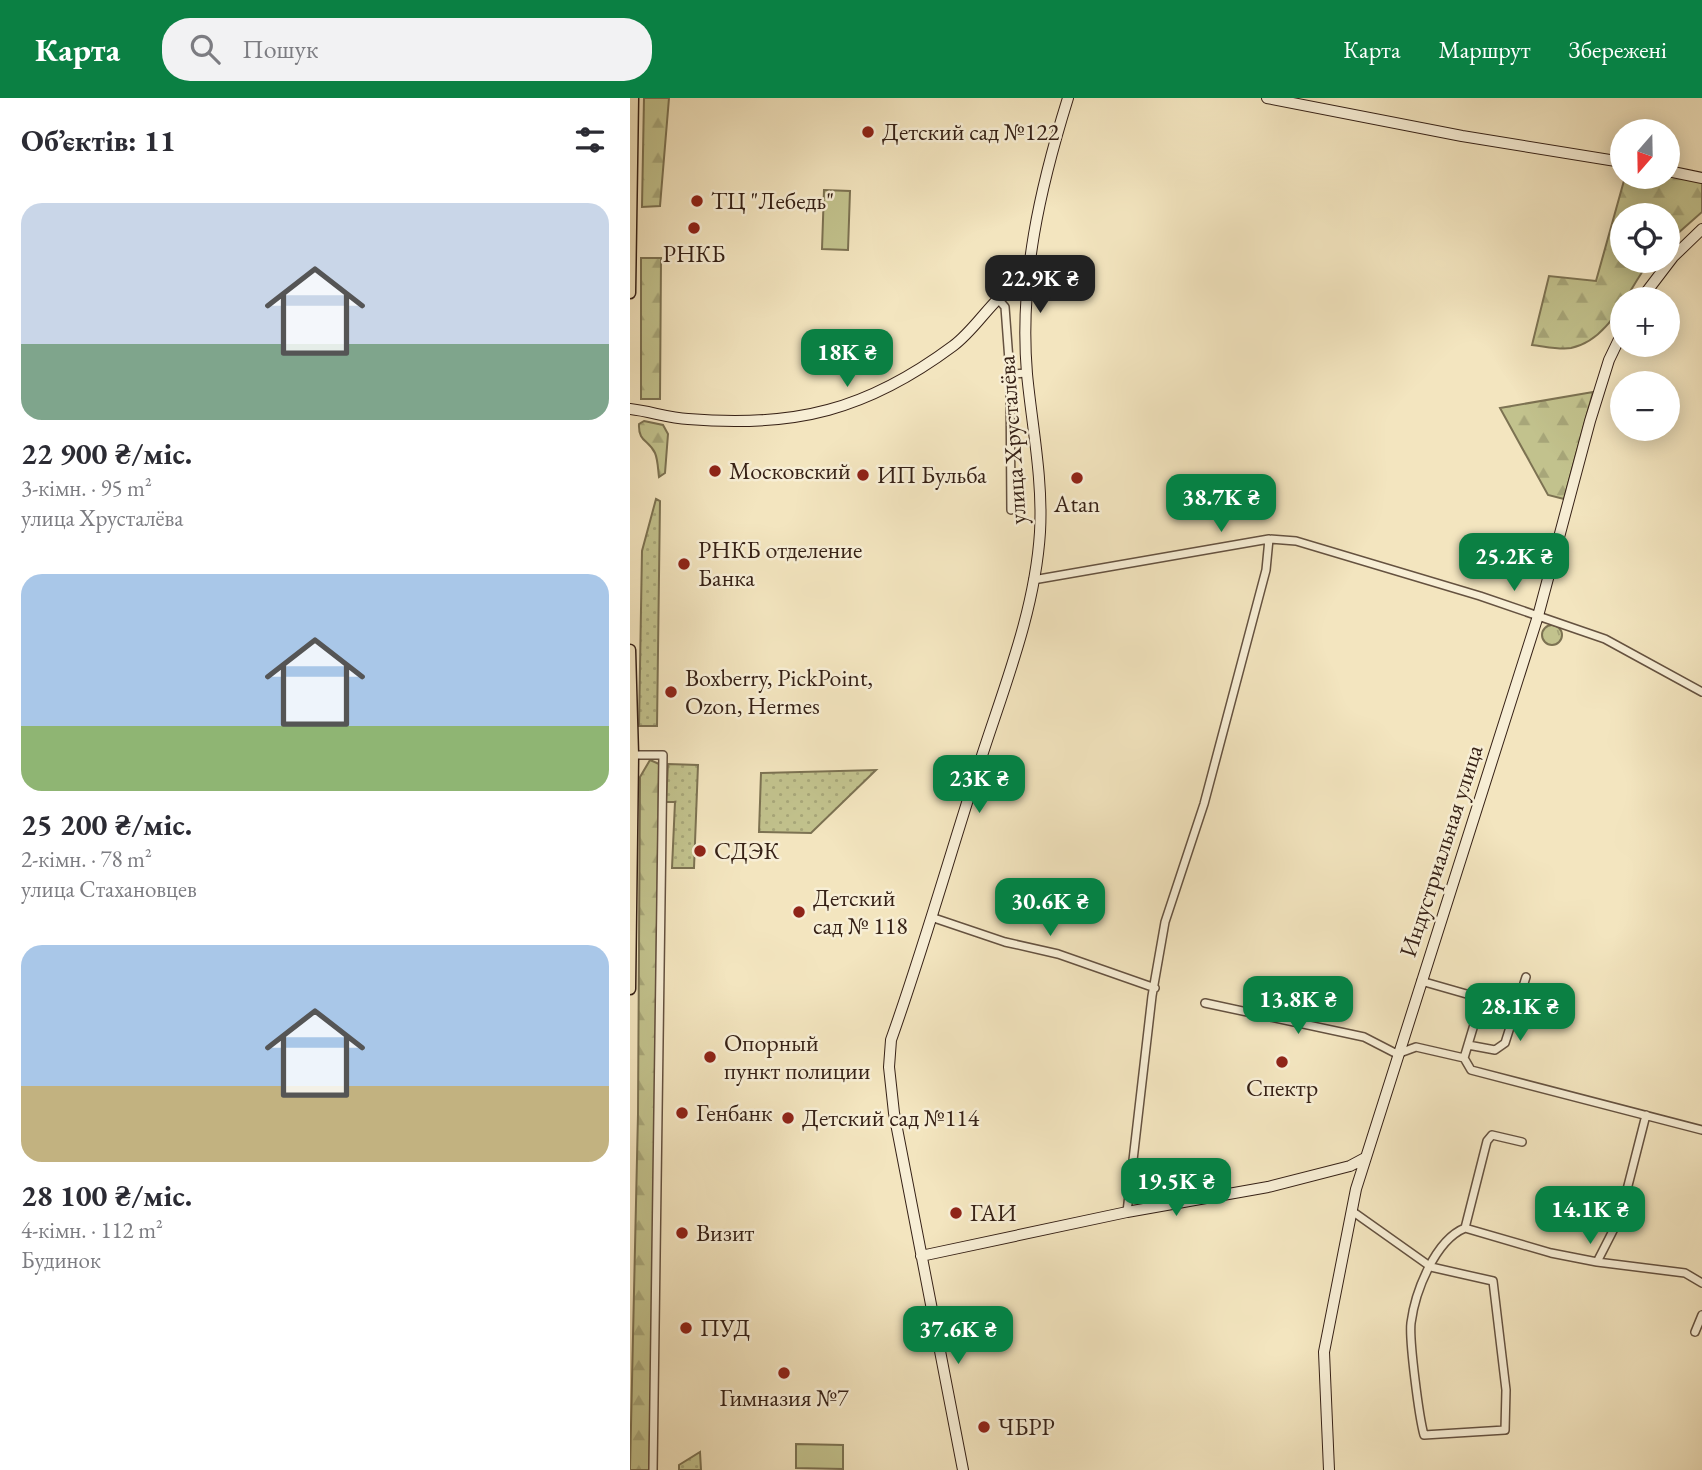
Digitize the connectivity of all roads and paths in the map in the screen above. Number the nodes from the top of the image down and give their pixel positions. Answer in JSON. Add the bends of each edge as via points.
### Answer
{"nodes":[{"id":1,"x":633,"y":98,"type":"edge"},
{"id":2,"x":1068,"y":98,"type":"edge"},
{"id":3,"x":1267,"y":98,"type":"edge"},
{"id":4,"x":1610,"y":160,"type":"edge"},
{"id":5,"x":1680,"y":173,"type":"edge"},
{"id":6,"x":1702,"y":178,"type":"edge"},
{"id":7,"x":1702,"y":229,"type":"edge"},
{"id":8,"x":1028,"y":278,"type":"junction"},
{"id":9,"x":1650,"y":287,"type":"edge"},
{"id":10,"x":630,"y":293,"type":"edge"},
{"id":11,"x":998,"y":299,"type":"junction"},
{"id":12,"x":1610,"y":357,"type":"edge"},
{"id":13,"x":1027,"y":373,"type":"junction"},
{"id":14,"x":1010,"y":374,"type":"junction"},
{"id":15,"x":630,"y":409,"type":"edge"},
{"id":16,"x":1011,"y":510,"type":"dead end"},
{"id":17,"x":1269,"y":539,"type":"junction"},
{"id":18,"x":1033,"y":580,"type":"junction"},
{"id":19,"x":1538,"y":616,"type":"junction"},
{"id":20,"x":630,"y":650,"type":"edge"},
{"id":21,"x":1702,"y":692,"type":"edge"},
{"id":22,"x":633,"y":755,"type":"junction"},
{"id":23,"x":931,"y":918,"type":"junction"},
{"id":24,"x":1526,"y":978,"type":"dead end"},
{"id":25,"x":1421,"y":981,"type":"junction"},
{"id":26,"x":1154,"y":988,"type":"junction"},
{"id":27,"x":630,"y":989,"type":"edge"},
{"id":28,"x":1205,"y":1003,"type":"dead end"},
{"id":29,"x":1403,"y":1034,"type":"junction"},
{"id":30,"x":1468,"y":1045,"type":"junction"},
{"id":31,"x":1416,"y":1047,"type":"junction"},
{"id":32,"x":1396,"y":1054,"type":"junction"},
{"id":33,"x":1464,"y":1058,"type":"junction"},
{"id":34,"x":1646,"y":1115,"type":"junction"},
{"id":35,"x":1702,"y":1130,"type":"edge"},
{"id":36,"x":1522,"y":1142,"type":"dead end"},
{"id":37,"x":1365,"y":1158,"type":"junction"},
{"id":38,"x":1350,"y":1166,"type":"junction"},
{"id":39,"x":1356,"y":1189,"type":"junction"},
{"id":40,"x":1352,"y":1211,"type":"junction"},
{"id":41,"x":1127,"y":1212,"type":"junction"},
{"id":42,"x":1465,"y":1228,"type":"junction"},
{"id":43,"x":921,"y":1256,"type":"junction"},
{"id":44,"x":1597,"y":1262,"type":"junction"},
{"id":45,"x":1431,"y":1267,"type":"junction"},
{"id":46,"x":1702,"y":1283,"type":"edge"},
{"id":47,"x":1702,"y":1315,"type":"edge"},
{"id":48,"x":1695,"y":1332,"type":"dead end"},
{"id":49,"x":653,"y":1470,"type":"edge"},
{"id":50,"x":962,"y":1470,"type":"edge"},
{"id":51,"x":1329,"y":1470,"type":"edge"}],
"edges":[{"from":1,"to":10,"type":"main road"},
{"from":2,"to":8,"type":"main road","name":"улица Хрусталёва","via":[[1041,189]]},
{"from":3,"to":4,"type":"main road"},
{"from":5,"to":6,"type":"main road"},
{"from":7,"to":9,"type":"main road","via":[[1672,257]]},
{"from":8,"to":11,"type":"main road","via":[[1016,282]]},
{"from":8,"to":13,"type":"main road","name":"улица Хрусталёва"},
{"from":11,"to":14,"type":"street","via":[[1005,307]]},
{"from":11,"to":15,"type":"main road","via":[[961,340],[920,371],[886,390],[826,412],[770,420],[685,419]]},
{"from":12,"to":19,"type":"main road","name":"Индустриальная улица"},
{"from":13,"to":14,"type":"street"},
{"from":13,"to":18,"type":"main road","name":"улица Хрусталёва","via":[[1040,498]]},
{"from":14,"to":16,"type":"street"},
{"from":17,"to":18,"type":"street"},
{"from":17,"to":19,"type":"street","via":[[1296,541]]},
{"from":17,"to":26,"type":"street","via":[[1266,570],[1204,804],[1165,922]]},
{"from":18,"to":23,"type":"main road","name":"улица Хрусталёва"},
{"from":19,"to":21,"type":"street","via":[[1605,639]]},
{"from":19,"to":25,"type":"main road","name":"Индустриальная улица"},
{"from":20,"to":22,"type":"main road"},
{"from":22,"to":27,"type":"main road"},
{"from":22,"to":49,"type":"street","via":[[663,755]]},
{"from":23,"to":26,"type":"street","via":[[1058,954]]},
{"from":23,"to":43,"type":"main road","name":"улица Хрусталёва","via":[[891,1040],[889,1067]]},
{"from":24,"to":30,"type":"street","via":[[1505,1043],[1495,1050]]},
{"from":25,"to":29,"type":"main road","name":"Индустриальная улица"},
{"from":25,"to":30,"type":"street","via":[[1476,1000],[1479,1008]]},
{"from":26,"to":41,"type":"street"},
{"from":28,"to":32,"type":"street","via":[[1364,1037]]},
{"from":29,"to":31,"type":"street"},
{"from":29,"to":32,"type":"main road","name":"Индустриальная улица"},
{"from":30,"to":33,"type":"street"},
{"from":31,"to":32,"type":"street"},
{"from":31,"to":33,"type":"street"},
{"from":32,"to":37,"type":"main road","name":"Индустриальная улица"},
{"from":33,"to":34,"type":"street","via":[[1476,1072]]},
{"from":34,"to":35,"type":"street"},
{"from":34,"to":44,"type":"street","via":[[1620,1217]]},
{"from":36,"to":42,"type":"street","via":[[1492,1135],[1487,1141]]},
{"from":37,"to":38,"type":"main road"},
{"from":37,"to":39,"type":"main road","name":"Индустриальная улица"},
{"from":38,"to":39,"type":"main road"},
{"from":38,"to":41,"type":"main road","via":[[1268,1187]]},
{"from":39,"to":40,"type":"main road","name":"Индустриальная улица"},
{"from":40,"to":45,"type":"street"},
{"from":40,"to":51,"type":"main road","name":"Индустриальная улица","via":[[1324,1352]]},
{"from":41,"to":43,"type":"main road"},
{"from":42,"to":44,"type":"street"},
{"from":42,"to":45,"type":"street","via":[[1452,1233]]},
{"from":43,"to":50,"type":"main road","name":"улица Хрусталёва"},
{"from":44,"to":46,"type":"street","via":[[1685,1273]]},
{"from":45,"to":45,"type":"street","via":[[1411,1324],[1424,1435],[1505,1430],[1506,1390],[1493,1281]]},
{"from":47,"to":48,"type":"street"}]}
